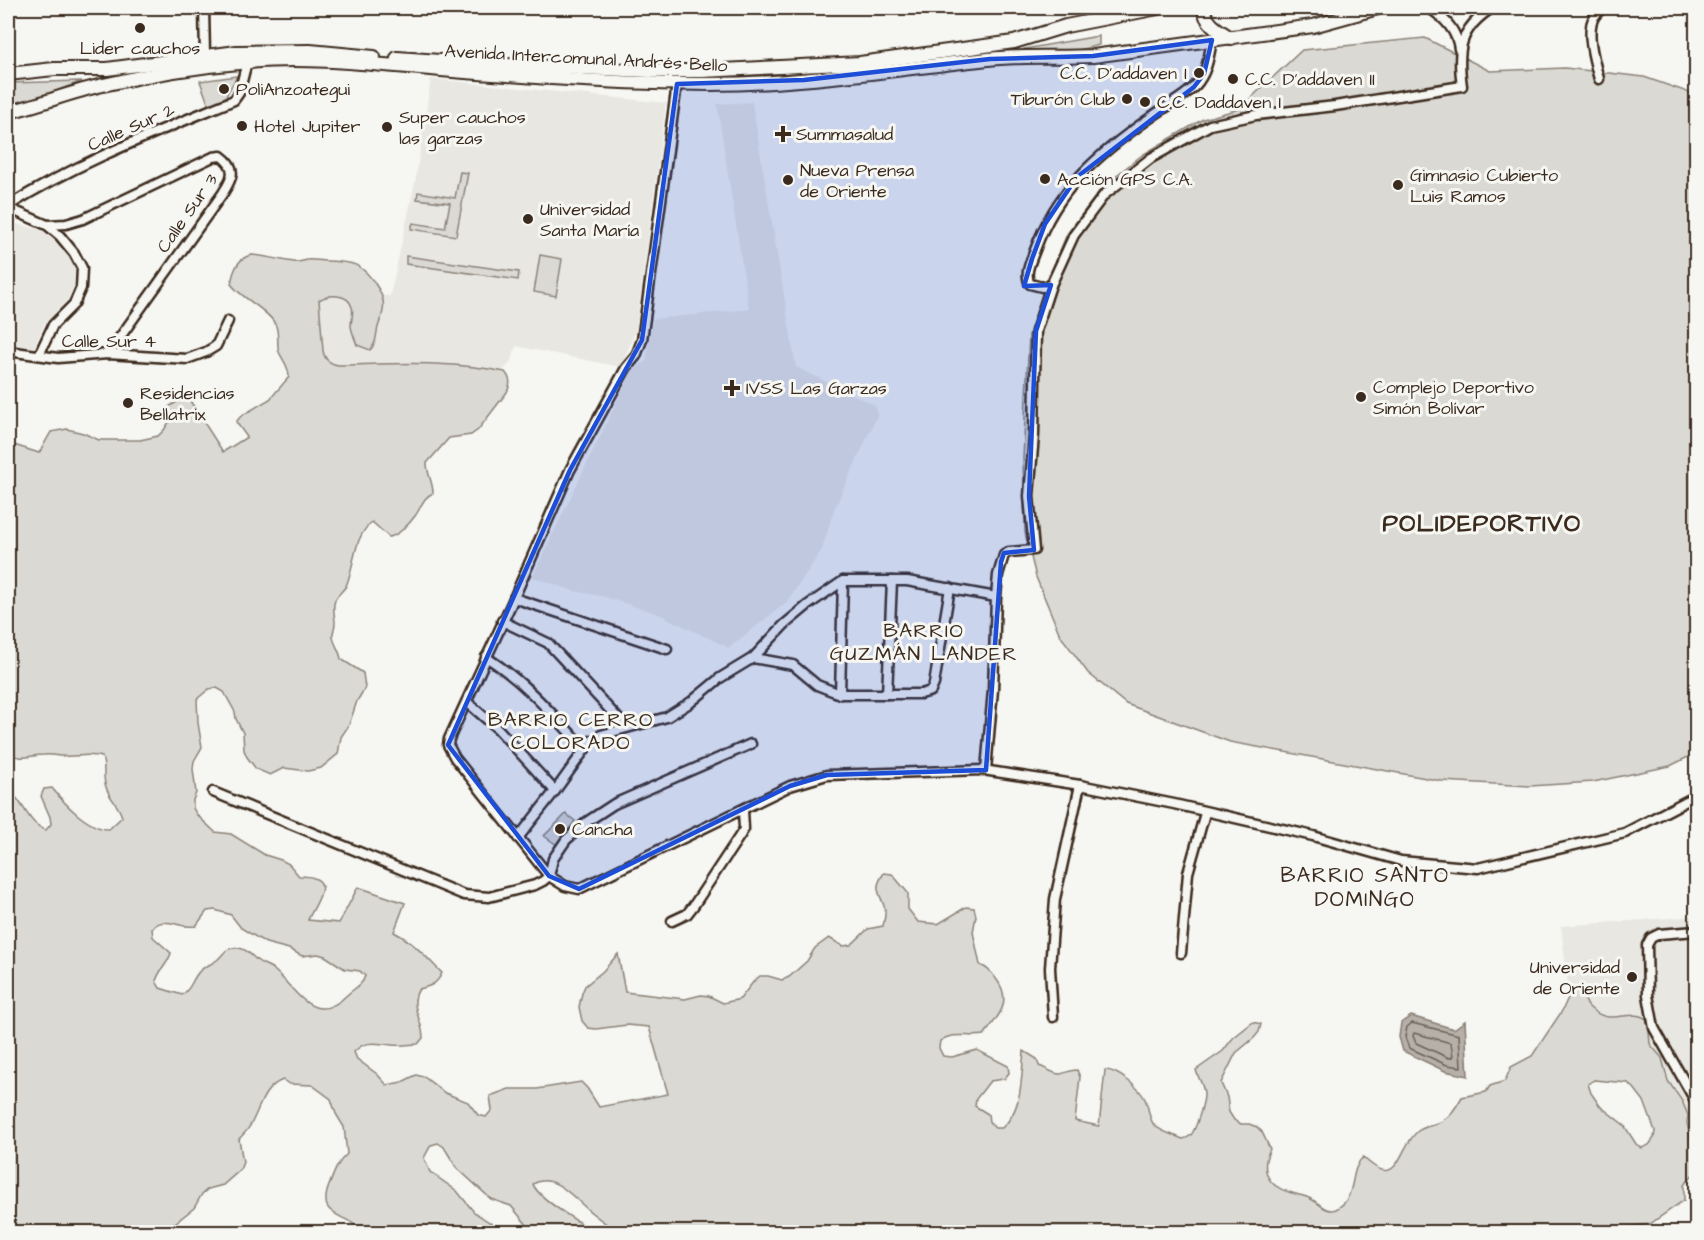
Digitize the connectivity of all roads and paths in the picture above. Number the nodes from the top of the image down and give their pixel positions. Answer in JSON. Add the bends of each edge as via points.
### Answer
{"nodes":[{"id":1,"x":204,"y":8,"type":"edge"},
{"id":2,"x":1158,"y":8,"type":"edge"},
{"id":3,"x":1378,"y":8,"type":"edge"},
{"id":4,"x":1429,"y":8,"type":"edge"},
{"id":5,"x":1492,"y":8,"type":"edge"},
{"id":6,"x":1602,"y":8,"type":"edge"},
{"id":7,"x":1204,"y":12,"type":"edge"},
{"id":8,"x":1231,"y":38,"type":"junction"},
{"id":9,"x":1212,"y":40,"type":"junction"},
{"id":10,"x":1459,"y":51,"type":"junction"},
{"id":11,"x":205,"y":55,"type":"junction"},
{"id":12,"x":247,"y":62,"type":"junction"},
{"id":13,"x":8,"y":74,"type":"edge"},
{"id":14,"x":1599,"y":79,"type":"dead end"},
{"id":15,"x":677,"y":84,"type":"junction"},
{"id":16,"x":8,"y":112,"type":"edge"},
{"id":17,"x":8,"y":207,"type":"edge"},
{"id":18,"x":47,"y":225,"type":"junction"},
{"id":19,"x":1051,"y":285,"type":"junction"},
{"id":20,"x":228,"y":321,"type":"dead end"},
{"id":21,"x":8,"y":351,"type":"edge"},
{"id":22,"x":108,"y":354,"type":"junction"},
{"id":23,"x":39,"y":355,"type":"junction"},
{"id":24,"x":892,"y":580,"type":"junction"},
{"id":25,"x":843,"y":581,"type":"junction"},
{"id":26,"x":950,"y":588,"type":"junction"},
{"id":27,"x":996,"y":597,"type":"junction"},
{"id":28,"x":514,"y":598,"type":"junction"},
{"id":29,"x":502,"y":621,"type":"junction"},
{"id":30,"x":667,"y":649,"type":"dead end"},
{"id":31,"x":486,"y":657,"type":"junction"},
{"id":32,"x":753,"y":658,"type":"junction"},
{"id":33,"x":840,"y":694,"type":"junction"},
{"id":34,"x":887,"y":694,"type":"junction"},
{"id":35,"x":466,"y":702,"type":"junction"},
{"id":36,"x":626,"y":727,"type":"junction"},
{"id":37,"x":751,"y":744,"type":"dead end"},
{"id":38,"x":585,"y":749,"type":"junction"},
{"id":39,"x":986,"y":770,"type":"junction"},
{"id":40,"x":1080,"y":785,"type":"junction"},
{"id":41,"x":555,"y":791,"type":"junction"},
{"id":42,"x":213,"y":792,"type":"dead end"},
{"id":43,"x":1696,"y":796,"type":"edge"},
{"id":44,"x":743,"y":810,"type":"junction"},
{"id":45,"x":1205,"y":813,"type":"junction"},
{"id":46,"x":518,"y":838,"type":"junction"},
{"id":47,"x":549,"y":876,"type":"junction"},
{"id":48,"x":672,"y":921,"type":"dead end"},
{"id":49,"x":1696,"y":931,"type":"edge"},
{"id":50,"x":1181,"y":953,"type":"dead end"},
{"id":51,"x":1053,"y":1017,"type":"dead end"},
{"id":52,"x":1696,"y":1102,"type":"edge"}],
"edges":[{"from":1,"to":11,"type":"street"},
{"from":2,"to":11,"type":"main road","name":"Avenida Intercomunal Andrés Bello","via":[[979,47],[860,63],[703,71],[562,68],[310,51]]},
{"from":3,"to":8,"type":"main road","name":"Avenida Intercomunal Andrés Bello","via":[[1313,26]]},
{"from":4,"to":10,"type":"street","via":[[1452,28]]},
{"from":5,"to":10,"type":"street","via":[[1472,23]]},
{"from":6,"to":14,"type":"street","via":[[1591,26]]},
{"from":7,"to":8,"type":"main road","via":[[1215,29]]},
{"from":8,"to":9,"type":"main road","name":"Avenida Intercomunal Andrés Bello"},
{"from":9,"to":15,"type":"main road","name":"Avenida Intercomunal Andrés Bello","via":[[1093,56],[990,59],[804,80]]},
{"from":9,"to":19,"type":"street","via":[[1204,74],[1194,87],[1098,158],[1057,203],[1041,235],[1027,279],[1036,287]]},
{"from":10,"to":19,"type":"street","via":[[1462,86],[1228,120],[1171,146],[1104,195],[1074,235]]},
{"from":11,"to":13,"type":"main road","name":"Avenida Intercomunal Andrés Bello","via":[[107,69]]},
{"from":12,"to":15,"type":"main road","name":"Avenida Intercomunal Andrés Bello","via":[[334,62]]},
{"from":12,"to":16,"type":"main road","name":"Avenida Intercomunal Andrés Bello","via":[[118,82]]},
{"from":12,"to":17,"type":"street","name":"Calle Sur 2","via":[[234,100],[54,180]]},
{"from":15,"to":28,"type":"street","via":[[642,340],[570,470]]},
{"from":17,"to":18,"type":"street"},
{"from":18,"to":22,"type":"street","name":"Calle Sur 3","via":[[84,219],[213,157],[227,160],[232,179],[223,194]]},
{"from":18,"to":23,"type":"street","via":[[74,252],[82,268],[81,288],[74,304],[52,325]]},
{"from":19,"to":27,"type":"street","via":[[1036,331],[1029,496],[1034,550],[1004,555]]},
{"from":20,"to":22,"type":"street","name":"Calle Sur 4","via":[[216,346],[196,357]]},
{"from":21,"to":23,"type":"street","name":"Calle Sur 4"},
{"from":22,"to":23,"type":"street","name":"Calle Sur 4","via":[[58,358]]},
{"from":24,"to":25,"type":"street"},
{"from":24,"to":26,"type":"street"},
{"from":24,"to":34,"type":"street"},
{"from":25,"to":32,"type":"street","via":[[784,625]]},
{"from":25,"to":33,"type":"street"},
{"from":26,"to":27,"type":"street"},
{"from":26,"to":34,"type":"street","via":[[931,691]]},
{"from":27,"to":39,"type":"street"},
{"from":28,"to":29,"type":"street"},
{"from":28,"to":30,"type":"street"},
{"from":29,"to":31,"type":"street"},
{"from":29,"to":36,"type":"street","via":[[548,642]]},
{"from":31,"to":35,"type":"street"},
{"from":31,"to":38,"type":"street","via":[[531,691]]},
{"from":32,"to":33,"type":"street","via":[[793,665],[817,685]]},
{"from":32,"to":36,"type":"street","via":[[667,717]]},
{"from":33,"to":34,"type":"street"},
{"from":35,"to":41,"type":"street","via":[[498,729]]},
{"from":35,"to":46,"type":"street","via":[[449,739],[450,752]]},
{"from":36,"to":38,"type":"street","via":[[601,735]]},
{"from":37,"to":47,"type":"street","via":[[614,804],[566,840],[553,859]]},
{"from":38,"to":41,"type":"street"},
{"from":39,"to":40,"type":"street"},
{"from":39,"to":44,"type":"street","via":[[827,776],[790,786]]},
{"from":40,"to":45,"type":"street"},
{"from":40,"to":51,"type":"street","via":[[1055,899],[1050,968]]},
{"from":41,"to":46,"type":"street"},
{"from":42,"to":47,"type":"street","via":[[464,895],[489,897],[535,885]]},
{"from":43,"to":45,"type":"street","via":[[1626,833],[1478,868],[1401,861],[1313,836]]},
{"from":44,"to":47,"type":"street","via":[[579,889]]},
{"from":44,"to":48,"type":"street","via":[[741,834],[687,914]]},
{"from":45,"to":50,"type":"street","via":[[1188,873]]},
{"from":46,"to":47,"type":"street"},
{"from":49,"to":52,"type":"street","via":[[1659,934],[1647,945],[1648,995],[1654,1028]]}]}
